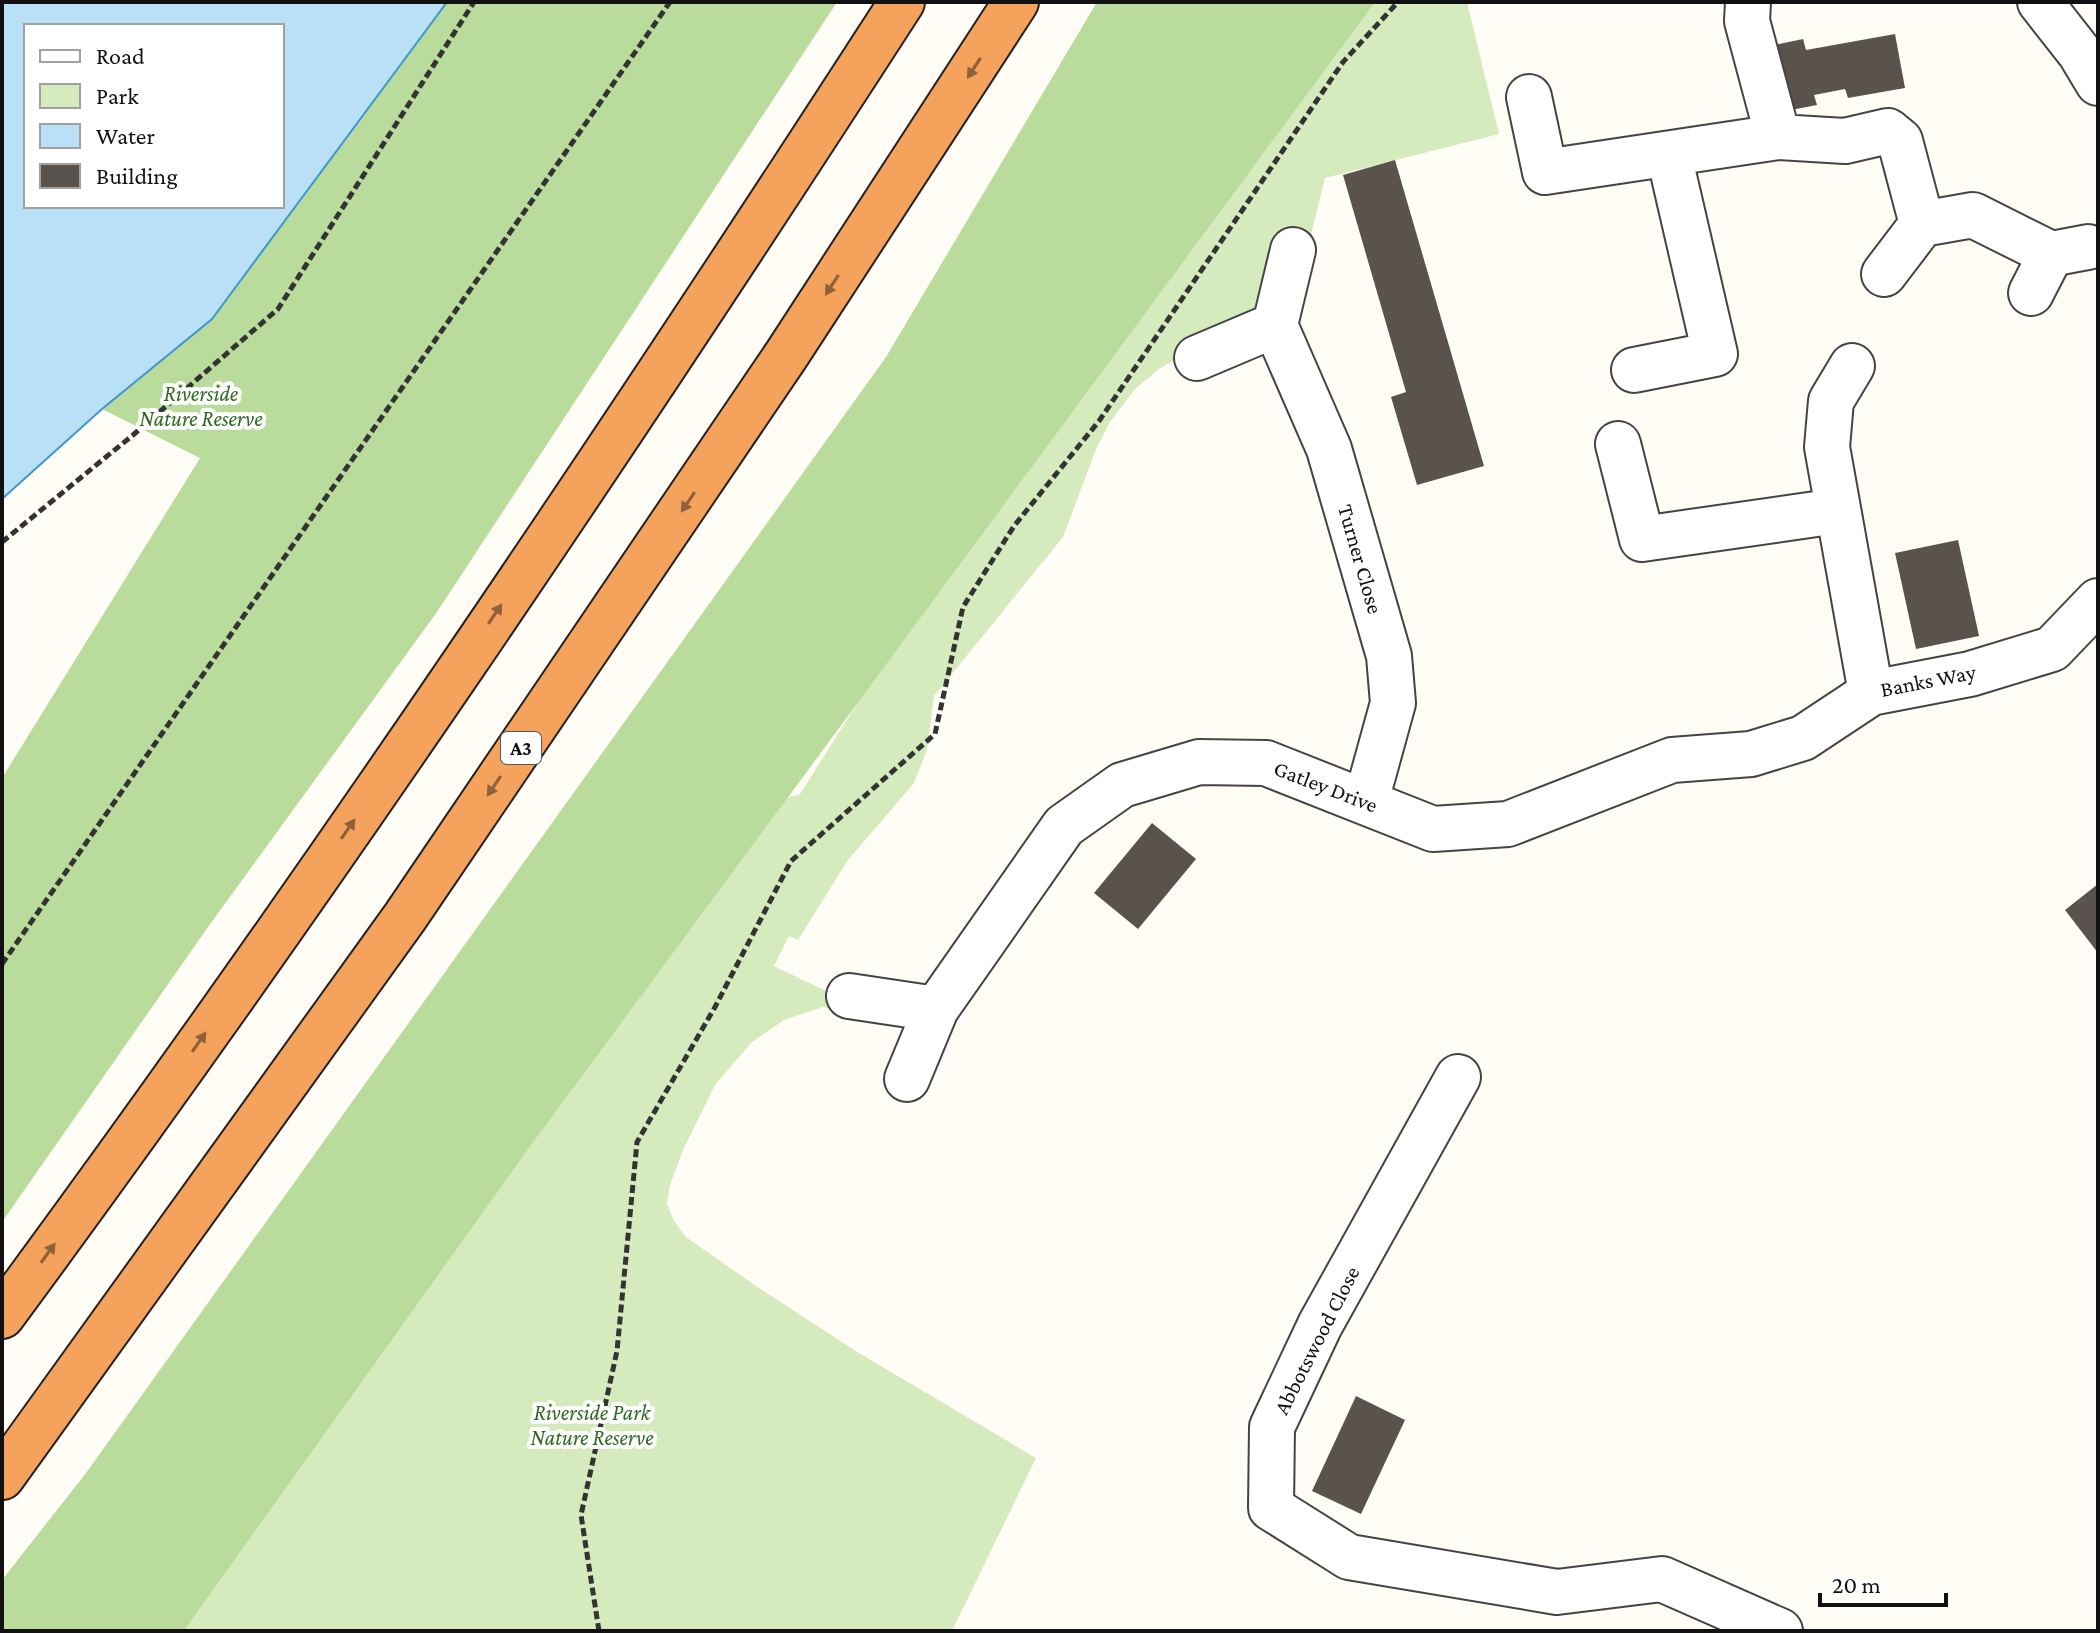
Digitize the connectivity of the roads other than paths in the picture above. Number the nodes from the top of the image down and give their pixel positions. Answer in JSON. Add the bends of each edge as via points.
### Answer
{"nodes":[{"id":1,"x":902,"y":2,"type":"edge"},
{"id":2,"x":1016,"y":2,"type":"edge"},
{"id":3,"x":1748,"y":2,"type":"edge"},
{"id":4,"x":2040,"y":2,"type":"edge"},
{"id":5,"x":2092,"y":59,"type":"edge"},
{"id":6,"x":1529,"y":97,"type":"dead end"},
{"id":7,"x":1778,"y":137,"type":"junction"},
{"id":8,"x":1669,"y":155,"type":"junction"},
{"id":9,"x":1922,"y":224,"type":"junction"},
{"id":10,"x":1293,"y":250,"type":"dead end"},
{"id":11,"x":1884,"y":274,"type":"dead end"},
{"id":12,"x":2031,"y":293,"type":"dead end"},
{"id":13,"x":1275,"y":325,"type":"junction"},
{"id":14,"x":1197,"y":358,"type":"dead end"},
{"id":15,"x":1852,"y":366,"type":"dead end"},
{"id":16,"x":1634,"y":370,"type":"dead end"},
{"id":17,"x":1618,"y":444,"type":"dead end"},
{"id":18,"x":1837,"y":511,"type":"junction"},
{"id":19,"x":2098,"y":601,"type":"edge"},
{"id":20,"x":1871,"y":693,"type":"junction"},
{"id":21,"x":1366,"y":801,"type":"junction"},
{"id":22,"x":849,"y":996,"type":"dead end"},
{"id":23,"x":936,"y":1009,"type":"junction"},
{"id":24,"x":1458,"y":1077,"type":"dead end"},
{"id":25,"x":907,"y":1079,"type":"dead end"},
{"id":26,"x":2,"y":1316,"type":"edge"},
{"id":27,"x":2,"y":1477,"type":"edge"},
{"id":28,"x":1780,"y":1631,"type":"edge"}],
"edges":[{"from":26,"to":1,"type":"highway","one_way":true,"via":[[387,773]]},
{"from":2,"to":27,"type":"highway","number":"A3","one_way":true,"via":[[787,354],[414,904]]},
{"from":3,"to":7,"type":"street","via":[[1747,21]]},
{"from":4,"to":5,"type":"street"},
{"from":6,"to":8,"type":"street","via":[[1545,172]]},
{"from":7,"to":8,"type":"street"},
{"from":7,"to":9,"type":"street","via":[[1845,141],[1895,134]]},
{"from":8,"to":16,"type":"street","via":[[1715,354]]},
{"from":9,"to":11,"type":"street"},
{"from":9,"to":12,"type":"street","via":[[1973,215],[2070,251]]},
{"from":10,"to":13,"type":"street"},
{"from":13,"to":14,"type":"street"},
{"from":13,"to":21,"type":"street","name":"Turner Close","via":[[1329,449],[1389,656],[1393,703]]},
{"from":15,"to":18,"type":"street","name":"Banks Way","via":[[1831,401],[1827,447]]},
{"from":17,"to":18,"type":"street","via":[[1642,539]]},
{"from":18,"to":20,"type":"street","name":"Banks Way"},
{"from":19,"to":20,"type":"street","name":"Banks Way","via":[[2052,649],[1970,674]]},
{"from":20,"to":21,"type":"street","name":"Gatley Drive","via":[[1803,738],[1751,754],[1672,760],[1508,824],[1433,829]]},
{"from":21,"to":23,"type":"street","name":"Gatley Drive","via":[[1266,763],[1199,762],[1122,785],[1064,826]]},
{"from":22,"to":23,"type":"street"},
{"from":23,"to":25,"type":"street","name":"Gatley Drive"},
{"from":24,"to":28,"type":"street","name":"Abbotswood Close","via":[[1320,1325],[1272,1427],[1271,1508],[1349,1557],[1557,1592],[1662,1579]]}]}
